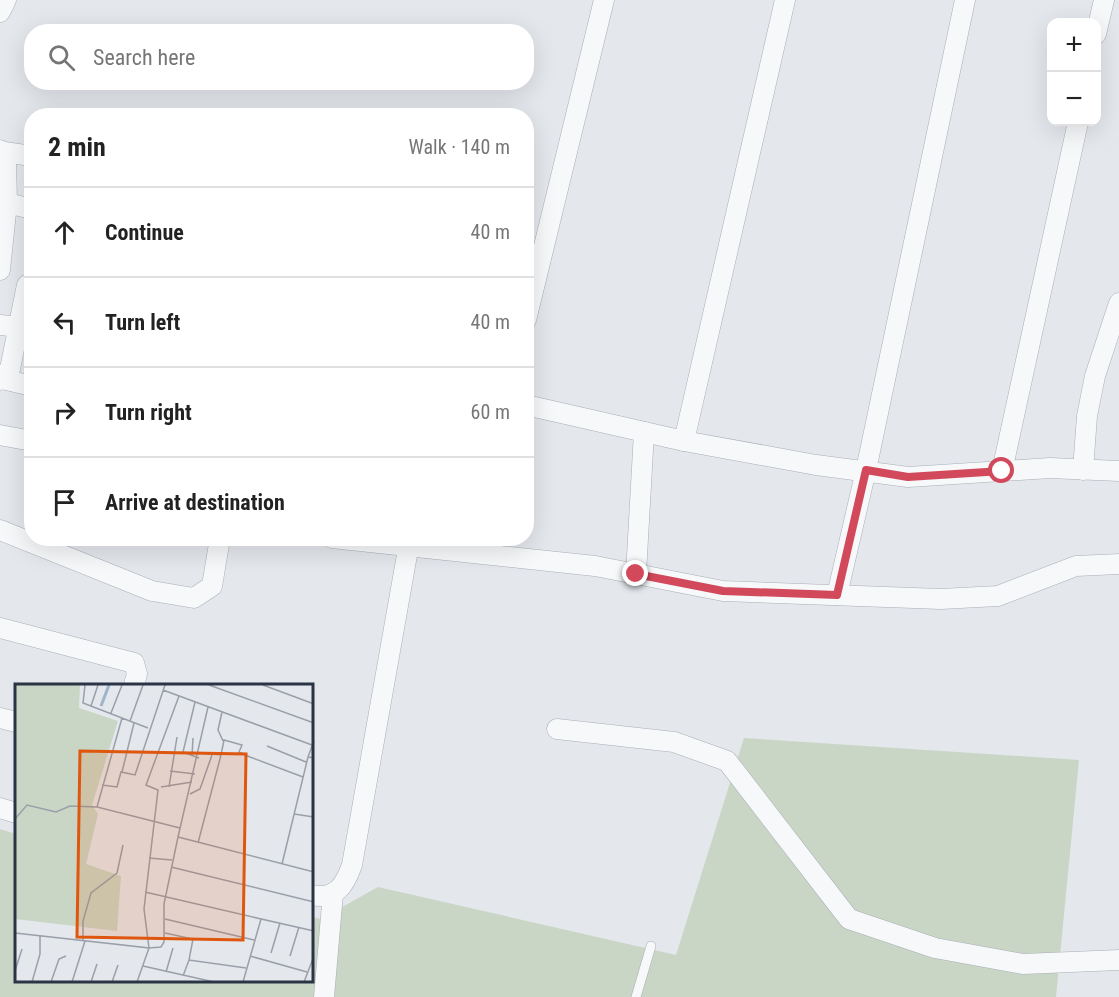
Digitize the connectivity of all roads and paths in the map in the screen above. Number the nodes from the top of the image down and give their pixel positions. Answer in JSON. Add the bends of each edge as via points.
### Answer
{"nodes":[{"id":1,"x":6,"y":0,"type":"edge"},
{"id":2,"x":604,"y":0,"type":"edge"},
{"id":3,"x":785,"y":0,"type":"edge"},
{"id":4,"x":965,"y":0,"type":"edge"},
{"id":5,"x":1104,"y":0,"type":"edge"},
{"id":6,"x":0,"y":12,"type":"edge"},
{"id":7,"x":1100,"y":18,"type":"edge"},
{"id":8,"x":1077,"y":126,"type":"edge"},
{"id":9,"x":2,"y":151,"type":"edge"},
{"id":10,"x":24,"y":155,"type":"edge"},
{"id":11,"x":7,"y":203,"type":"junction"},
{"id":12,"x":24,"y":207,"type":"edge"},
{"id":13,"x":534,"y":268,"type":"edge"},
{"id":14,"x":0,"y":270,"type":"edge"},
{"id":15,"x":0,"y":279,"type":"edge"},
{"id":16,"x":24,"y":284,"type":"edge"},
{"id":17,"x":24,"y":295,"type":"edge"},
{"id":18,"x":1119,"y":303,"type":"edge"},
{"id":19,"x":9,"y":326,"type":"edge"},
{"id":20,"x":1,"y":379,"type":"edge"},
{"id":21,"x":24,"y":384,"type":"edge"},
{"id":22,"x":534,"y":407,"type":"edge"},
{"id":23,"x":644,"y":432,"type":"junction"},
{"id":24,"x":0,"y":435,"type":"edge"},
{"id":25,"x":24,"y":440,"type":"edge"},
{"id":26,"x":684,"y":441,"type":"junction"},
{"id":27,"x":866,"y":470,"type":"junction"},
{"id":28,"x":1083,"y":470,"type":"junction"},
{"id":29,"x":1002,"y":471,"type":"junction"},
{"id":30,"x":1119,"y":471,"type":"edge"},
{"id":31,"x":0,"y":530,"type":"edge"},
{"id":32,"x":24,"y":540,"type":"edge"},
{"id":33,"x":40,"y":546,"type":"edge"},
{"id":34,"x":219,"y":546,"type":"edge"},
{"id":35,"x":408,"y":546,"type":"edge"},
{"id":36,"x":433,"y":546,"type":"edge"},
{"id":37,"x":1119,"y":564,"type":"edge"},
{"id":38,"x":636,"y":574,"type":"junction"},
{"id":39,"x":837,"y":595,"type":"junction"},
{"id":40,"x":0,"y":628,"type":"edge"},
{"id":41,"x":134,"y":684,"type":"edge"},
{"id":42,"x":0,"y":718,"type":"edge"},
{"id":43,"x":15,"y":722,"type":"edge"},
{"id":44,"x":556,"y":729,"type":"dead end"},
{"id":45,"x":0,"y":808,"type":"edge"},
{"id":46,"x":15,"y":813,"type":"edge"},
{"id":47,"x":333,"y":893,"type":"junction"},
{"id":48,"x":314,"y":895,"type":"edge"},
{"id":49,"x":651,"y":946,"type":"dead end"},
{"id":50,"x":1119,"y":960,"type":"edge"},
{"id":51,"x":324,"y":997,"type":"edge"},
{"id":52,"x":636,"y":997,"type":"edge"}],
"edges":[{"from":1,"to":6,"type":"street"},
{"from":2,"to":13,"type":"street"},
{"from":3,"to":26,"type":"street"},
{"from":4,"to":27,"type":"street"},
{"from":5,"to":7,"type":"street"},
{"from":8,"to":29,"type":"street"},
{"from":9,"to":10,"type":"street"},
{"from":9,"to":11,"type":"street"},
{"from":11,"to":12,"type":"street"},
{"from":11,"to":14,"type":"street"},
{"from":15,"to":16,"type":"street"},
{"from":17,"to":19,"type":"street"},
{"from":18,"to":28,"type":"street","via":[[1095,376]]},
{"from":19,"to":20,"type":"street","via":[[10,369]]},
{"from":20,"to":21,"type":"street"},
{"from":22,"to":23,"type":"street"},
{"from":23,"to":26,"type":"street"},
{"from":23,"to":38,"type":"street"},
{"from":24,"to":25,"type":"street"},
{"from":26,"to":27,"type":"street"},
{"from":27,"to":29,"type":"street","via":[[908,477]]},
{"from":27,"to":39,"type":"street"},
{"from":28,"to":29,"type":"street"},
{"from":28,"to":30,"type":"street"},
{"from":31,"to":32,"type":"street"},
{"from":33,"to":34,"type":"street","via":[[152,591],[194,598],[212,586]]},
{"from":35,"to":47,"type":"street","via":[[352,865],[346,884]]},
{"from":36,"to":38,"type":"street"},
{"from":37,"to":39,"type":"street","via":[[1076,566],[998,596],[941,599]]},
{"from":38,"to":39,"type":"street","via":[[723,591]]},
{"from":40,"to":41,"type":"street","via":[[134,663]]},
{"from":42,"to":43,"type":"street"},
{"from":44,"to":50,"type":"street","via":[[674,742],[727,761],[849,919],[935,948],[1023,964]]},
{"from":45,"to":46,"type":"street"},
{"from":47,"to":48,"type":"street"},
{"from":47,"to":51,"type":"street"},
{"from":49,"to":52,"type":"lane"}]}
